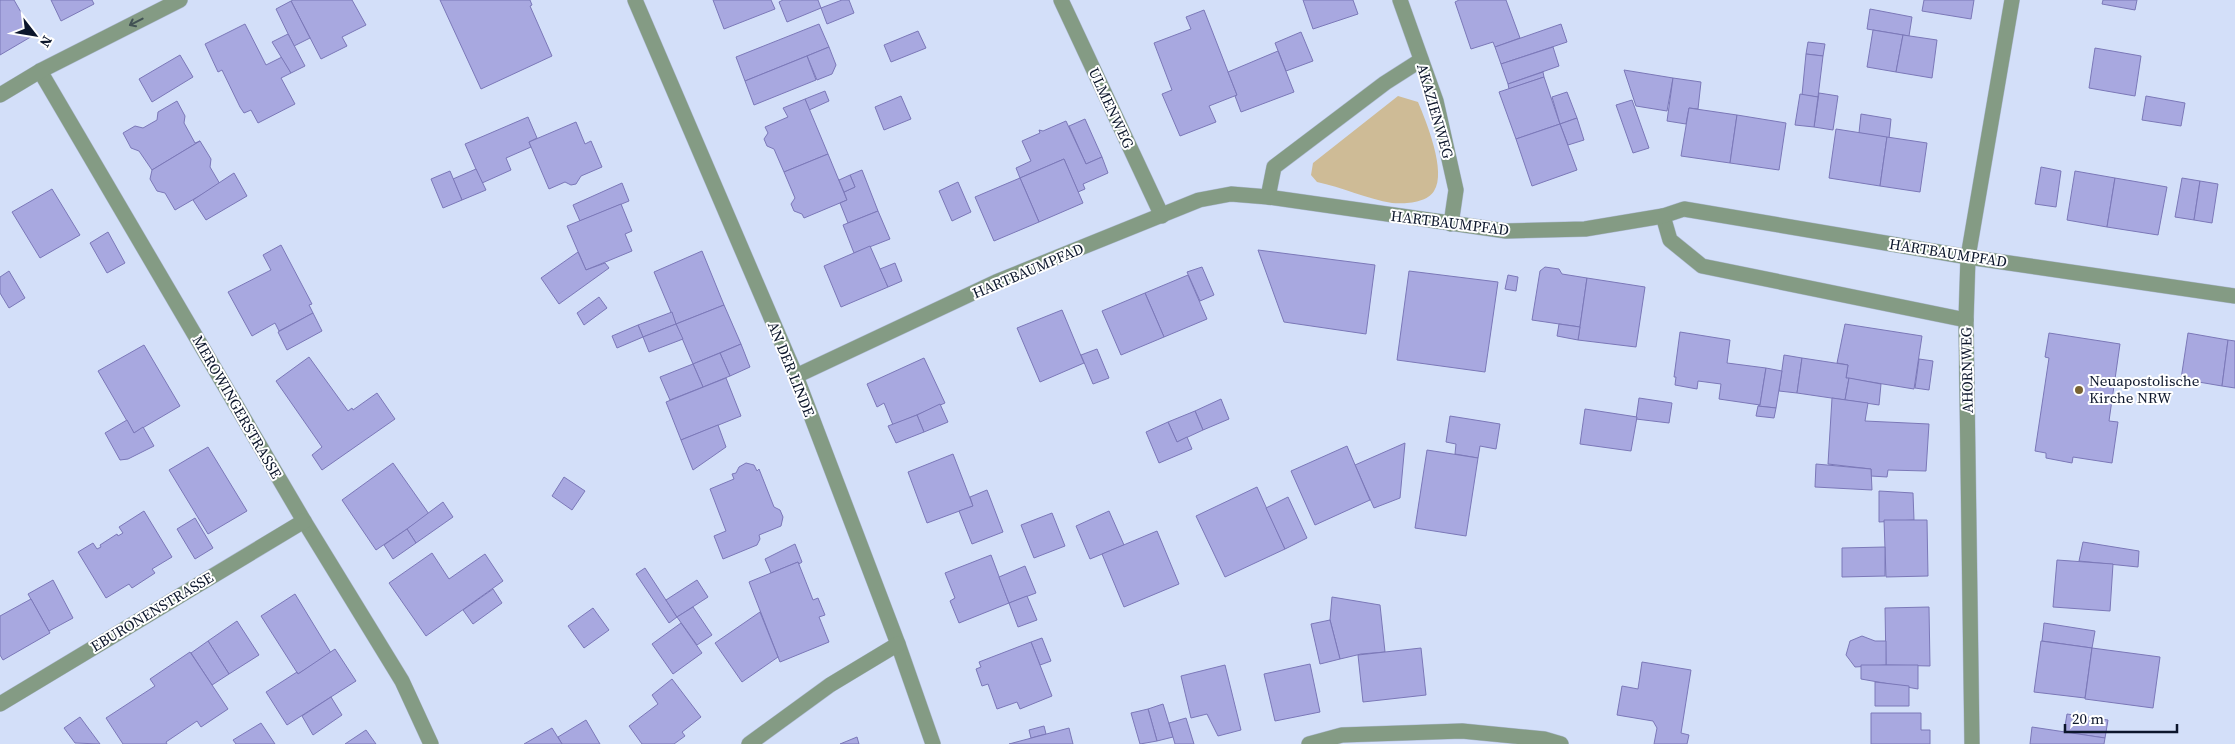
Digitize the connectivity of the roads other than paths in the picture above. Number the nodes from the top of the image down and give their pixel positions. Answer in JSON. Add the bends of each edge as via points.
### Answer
{"nodes":[{"id":1,"x":180,"y":0,"type":"edge"},
{"id":2,"x":635,"y":0,"type":"edge"},
{"id":3,"x":1061,"y":0,"type":"edge"},
{"id":4,"x":1400,"y":0,"type":"edge"},
{"id":5,"x":2012,"y":0,"type":"edge"},
{"id":6,"x":1421,"y":60,"type":"junction"},
{"id":7,"x":40,"y":71,"type":"junction"},
{"id":8,"x":0,"y":95,"type":"edge"},
{"id":9,"x":1268,"y":197,"type":"junction"},
{"id":10,"x":1162,"y":216,"type":"junction"},
{"id":11,"x":1663,"y":216,"type":"junction"},
{"id":12,"x":1451,"y":224,"type":"junction"},
{"id":13,"x":1968,"y":257,"type":"junction"},
{"id":14,"x":2235,"y":296,"type":"edge"},
{"id":15,"x":1966,"y":320,"type":"junction"},
{"id":16,"x":796,"y":376,"type":"junction"},
{"id":17,"x":304,"y":521,"type":"junction"},
{"id":18,"x":898,"y":644,"type":"junction"},
{"id":19,"x":0,"y":704,"type":"edge"},
{"id":20,"x":431,"y":744,"type":"edge"},
{"id":21,"x":749,"y":744,"type":"edge"},
{"id":22,"x":933,"y":744,"type":"edge"},
{"id":23,"x":1309,"y":744,"type":"edge"},
{"id":24,"x":1561,"y":744,"type":"edge"},
{"id":25,"x":1972,"y":744,"type":"edge"}],
"edges":[{"from":1,"to":7,"type":"street","one_way":true},
{"from":2,"to":16,"type":"street","name":"AN DER LINDE"},
{"from":3,"to":10,"type":"street","name":"ULMENWEG"},
{"from":4,"to":6,"type":"street","name":"AKAZIENWEG"},
{"from":5,"to":13,"type":"street","name":"AHORNWEG"},
{"from":6,"to":9,"type":"street","via":[[1385,83],[1274,167]]},
{"from":6,"to":12,"type":"street","name":"AKAZIENWEG","via":[[1436,101],[1456,190]]},
{"from":7,"to":8,"type":"street"},
{"from":7,"to":17,"type":"street","name":"MEROWINGERSTRASSE"},
{"from":9,"to":10,"type":"street","name":"HARTBAUMPFAD","via":[[1230,194],[1199,200]]},
{"from":9,"to":12,"type":"street","name":"HARTBAUMPFAD"},
{"from":10,"to":16,"type":"street","name":"HARTBAUMPFAD","via":[[996,282]]},
{"from":11,"to":12,"type":"street","name":"HARTBAUMPFAD","via":[[1585,229],[1506,231]]},
{"from":11,"to":13,"type":"street","name":"HARTBAUMPFAD","via":[[1684,209]]},
{"from":11,"to":15,"type":"street","via":[[1670,240],[1702,266]]},
{"from":13,"to":14,"type":"street","name":"HARTBAUMPFAD"},
{"from":13,"to":15,"type":"street","name":"AHORNWEG"},
{"from":15,"to":25,"type":"street","name":"AHORNWEG"},
{"from":16,"to":18,"type":"street","name":"AN DER LINDE"},
{"from":17,"to":19,"type":"street","name":"EBURONENSTRASSE"},
{"from":17,"to":20,"type":"street","name":"MEROWINGERSTRASSE","via":[[402,681]]},
{"from":18,"to":21,"type":"street","via":[[830,685]]},
{"from":18,"to":22,"type":"street","name":"AN DER LINDE"},
{"from":23,"to":24,"type":"street","via":[[1342,735],[1462,731],[1544,739]]}]}
